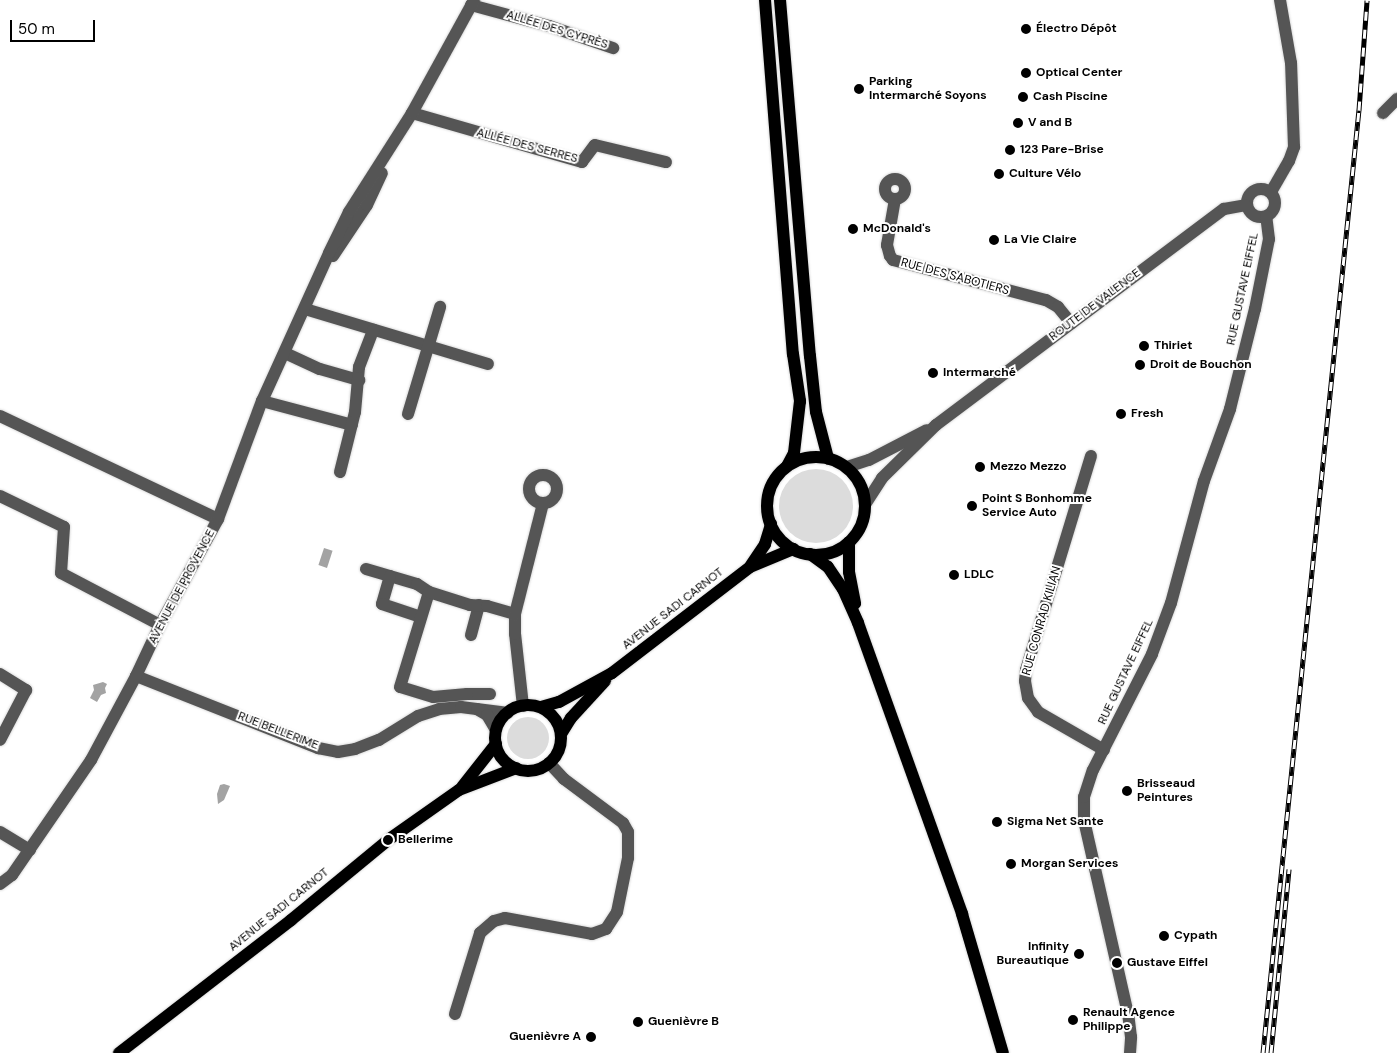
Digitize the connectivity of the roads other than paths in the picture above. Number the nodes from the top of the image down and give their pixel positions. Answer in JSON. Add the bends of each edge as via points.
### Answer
{"nodes":[{"id":1,"x":780,"y":0,"type":"edge"},
{"id":2,"x":1280,"y":0,"type":"edge"},
{"id":3,"x":765,"y":1,"type":"edge"},
{"id":4,"x":472,"y":2,"type":"edge"},
{"id":5,"x":613,"y":48,"type":"dead end"},
{"id":6,"x":1397,"y":99,"type":"edge"},
{"id":7,"x":412,"y":113,"type":"junction"},
{"id":8,"x":1383,"y":114,"type":"dead end"},
{"id":9,"x":666,"y":162,"type":"dead end"},
{"id":10,"x":1270,"y":192,"type":"junction"},
{"id":11,"x":894,"y":199,"type":"dead end"},
{"id":12,"x":1246,"y":204,"type":"junction"},
{"id":13,"x":1266,"y":216,"type":"junction"},
{"id":14,"x":440,"y":308,"type":"dead end"},
{"id":15,"x":305,"y":309,"type":"junction"},
{"id":16,"x":1071,"y":323,"type":"junction"},
{"id":17,"x":373,"y":330,"type":"junction"},
{"id":18,"x":428,"y":347,"type":"junction"},
{"id":19,"x":285,"y":353,"type":"junction"},
{"id":20,"x":488,"y":364,"type":"dead end"},
{"id":21,"x":359,"y":380,"type":"junction"},
{"id":22,"x":262,"y":401,"type":"junction"},
{"id":23,"x":408,"y":414,"type":"dead end"},
{"id":24,"x":0,"y":416,"type":"edge"},
{"id":25,"x":352,"y":425,"type":"junction"},
{"id":26,"x":936,"y":425,"type":"junction"},
{"id":27,"x":1091,"y":456,"type":"dead end"},
{"id":28,"x":828,"y":458,"type":"junction"},
{"id":29,"x":787,"y":466,"type":"junction"},
{"id":30,"x":847,"y":467,"type":"junction"},
{"id":31,"x":340,"y":472,"type":"dead end"},
{"id":32,"x":0,"y":496,"type":"edge"},
{"id":33,"x":543,"y":503,"type":"dead end"},
{"id":34,"x":866,"y":503,"type":"junction"},
{"id":35,"x":218,"y":518,"type":"junction"},
{"id":36,"x":771,"y":524,"type":"junction"},
{"id":37,"x":849,"y":542,"type":"junction"},
{"id":38,"x":793,"y":549,"type":"junction"},
{"id":39,"x":810,"y":554,"type":"junction"},
{"id":40,"x":750,"y":567,"type":"junction"},
{"id":41,"x":366,"y":569,"type":"dead end"},
{"id":42,"x":390,"y":576,"type":"junction"},
{"id":43,"x":429,"y":592,"type":"junction"},
{"id":44,"x":480,"y":605,"type":"junction"},
{"id":45,"x":516,"y":614,"type":"junction"},
{"id":46,"x":422,"y":617,"type":"junction"},
{"id":47,"x":858,"y":623,"type":"junction"},
{"id":48,"x":160,"y":625,"type":"junction"},
{"id":49,"x":470,"y":635,"type":"dead end"},
{"id":50,"x":612,"y":673,"type":"junction"},
{"id":51,"x":0,"y":674,"type":"edge"},
{"id":52,"x":136,"y":676,"type":"junction"},
{"id":53,"x":490,"y":694,"type":"dead end"},
{"id":54,"x":524,"y":706,"type":"junction"},
{"id":55,"x":541,"y":708,"type":"junction"},
{"id":56,"x":477,"y":709,"type":"junction"},
{"id":57,"x":508,"y":712,"type":"junction"},
{"id":58,"x":496,"y":730,"type":"junction"},
{"id":59,"x":561,"y":734,"type":"junction"},
{"id":60,"x":0,"y":740,"type":"edge"},
{"id":61,"x":496,"y":744,"type":"junction"},
{"id":62,"x":1104,"y":750,"type":"junction"},
{"id":63,"x":549,"y":764,"type":"junction"},
{"id":64,"x":516,"y":768,"type":"junction"},
{"id":65,"x":459,"y":790,"type":"junction"},
{"id":66,"x":0,"y":832,"type":"edge"},
{"id":67,"x":30,"y":850,"type":"junction"},
{"id":68,"x":0,"y":884,"type":"edge"},
{"id":69,"x":455,"y":1014,"type":"dead end"},
{"id":70,"x":119,"y":1053,"type":"edge"},
{"id":71,"x":1003,"y":1053,"type":"edge"},
{"id":72,"x":1130,"y":1053,"type":"edge"}],
"edges":[{"from":1,"to":28,"type":"main road","via":[[810,356],[816,412]]},
{"from":2,"to":10,"type":"street","via":[[1291,63],[1294,147]]},
{"from":3,"to":29,"type":"main road","via":[[793,354],[800,401],[794,453]]},
{"from":4,"to":5,"type":"street","name":"ALLÉE DES CYPRÈS"},
{"from":4,"to":7,"type":"street","name":"AVENUE DE PROVENCE"},
{"from":6,"to":8,"type":"street"},
{"from":7,"to":9,"type":"street","name":"ALLÉE DES SERRES","via":[[582,162],[594,145]]},
{"from":7,"to":15,"type":"street","name":"AVENUE DE PROVENCE","via":[[349,212]]},
{"from":10,"to":12,"type":"street","via":[[1262,188],[1254,190]]},
{"from":10,"to":13,"type":"street","via":[[1275,203],[1273,211]]},
{"from":11,"to":16,"type":"street","name":"RUE DES SABOTIERS","via":[[887,245],[893,260],[1046,300],[1058,307]]},
{"from":12,"to":13,"type":"street","via":[[1254,215]]},
{"from":12,"to":16,"type":"street","name":"ROUTE DE VALENCE","via":[[1224,209]]},
{"from":13,"to":62,"type":"street","name":"RUE GUSTAVE EIFFEL","via":[[1270,239],[1230,409],[1201,489],[1171,603],[1152,654]]},
{"from":14,"to":18,"type":"street"},
{"from":15,"to":17,"type":"street"},
{"from":15,"to":19,"type":"street","name":"AVENUE DE PROVENCE"},
{"from":16,"to":26,"type":"street","name":"ROUTE DE VALENCE"},
{"from":17,"to":18,"type":"street"},
{"from":17,"to":21,"type":"street","via":[[362,357]]},
{"from":18,"to":20,"type":"street"},
{"from":18,"to":23,"type":"street"},
{"from":19,"to":21,"type":"street","via":[[320,369]]},
{"from":19,"to":22,"type":"street","name":"AVENUE DE PROVENCE"},
{"from":21,"to":25,"type":"street"},
{"from":22,"to":25,"type":"street"},
{"from":22,"to":35,"type":"street","name":"AVENUE DE PROVENCE"},
{"from":24,"to":35,"type":"street"},
{"from":25,"to":31,"type":"street"},
{"from":26,"to":30,"type":"street","via":[[869,460]]},
{"from":26,"to":34,"type":"street","via":[[882,478]]},
{"from":27,"to":62,"type":"street","name":"RUE CONRAD KILIAN","via":[[1025,681],[1028,698],[1038,712]]},
{"from":28,"to":29,"type":"main road","via":[[814,456]]},
{"from":28,"to":30,"type":"main road"},
{"from":29,"to":36,"type":"main road","via":[[769,492]]},
{"from":30,"to":34,"type":"main road","via":[[857,477]]},
{"from":32,"to":48,"type":"street","via":[[64,527],[61,573]]},
{"from":33,"to":45,"type":"street"},
{"from":34,"to":37,"type":"main road","via":[[862,524]]},
{"from":35,"to":48,"type":"street","name":"AVENUE DE PROVENCE"},
{"from":36,"to":38,"type":"main road","via":[[776,534]]},
{"from":36,"to":40,"type":"main road","name":"AVENUE SADI CARNOT","via":[[765,544]]},
{"from":37,"to":39,"type":"main road","via":[[831,552]]},
{"from":37,"to":47,"type":"main road","via":[[849,572]]},
{"from":38,"to":39,"type":"main road"},
{"from":38,"to":40,"type":"main road","name":"AVENUE SADI CARNOT"},
{"from":39,"to":47,"type":"main road","via":[[828,567],[843,589]]},
{"from":40,"to":50,"type":"main road","name":"AVENUE SADI CARNOT"},
{"from":41,"to":42,"type":"street"},
{"from":42,"to":43,"type":"street","via":[[417,584]]},
{"from":42,"to":46,"type":"street","via":[[382,604]]},
{"from":43,"to":44,"type":"street"},
{"from":43,"to":46,"type":"street"},
{"from":44,"to":45,"type":"street"},
{"from":44,"to":49,"type":"street"},
{"from":45,"to":54,"type":"street","via":[[515,634]]},
{"from":46,"to":53,"type":"street","via":[[400,687],[433,698]]},
{"from":47,"to":71,"type":"main road","via":[[962,914]]},
{"from":48,"to":52,"type":"street","name":"AVENUE DE PROVENCE"},
{"from":50,"to":55,"type":"main road","name":"AVENUE SADI CARNOT","via":[[559,702]]},
{"from":50,"to":59,"type":"main road","name":"AVENUE SADI CARNOT","via":[[571,718]]},
{"from":51,"to":60,"type":"street","via":[[26,690]]},
{"from":52,"to":56,"type":"street","name":"RUE BELLERIME","via":[[318,748],[338,752],[379,740],[418,716],[438,709]]},
{"from":52,"to":67,"type":"street","name":"AVENUE DE PROVENCE","via":[[91,760]]},
{"from":54,"to":55,"type":"main road"},
{"from":54,"to":57,"type":"main road"},
{"from":55,"to":59,"type":"main road","via":[[554,718]]},
{"from":56,"to":57,"type":"street","name":"RUE BELLERIME"},
{"from":56,"to":58,"type":"street","via":[[487,715]]},
{"from":57,"to":58,"type":"main road"},
{"from":58,"to":61,"type":"main road"},
{"from":59,"to":63,"type":"main road","via":[[559,750]]},
{"from":61,"to":64,"type":"main road","via":[[503,759]]},
{"from":61,"to":65,"type":"main road","name":"AVENUE SADI CARNOT"},
{"from":62,"to":72,"type":"street","name":"RUE GUSTAVE EIFFEL","via":[[1086,786],[1082,809],[1128,1014],[1132,1037]]},
{"from":63,"to":64,"type":"main road","via":[[533,770]]},
{"from":63,"to":69,"type":"street","via":[[623,823],[628,832],[628,858],[617,912],[606,929],[592,934],[505,918],[494,921],[480,933]]},
{"from":64,"to":65,"type":"main road","name":"AVENUE SADI CARNOT"},
{"from":65,"to":70,"type":"main road","name":"AVENUE SADI CARNOT","via":[[376,849],[291,920]]},
{"from":66,"to":67,"type":"street"},
{"from":67,"to":68,"type":"street","name":"AVENUE DE PROVENCE","via":[[12,875]]}]}
